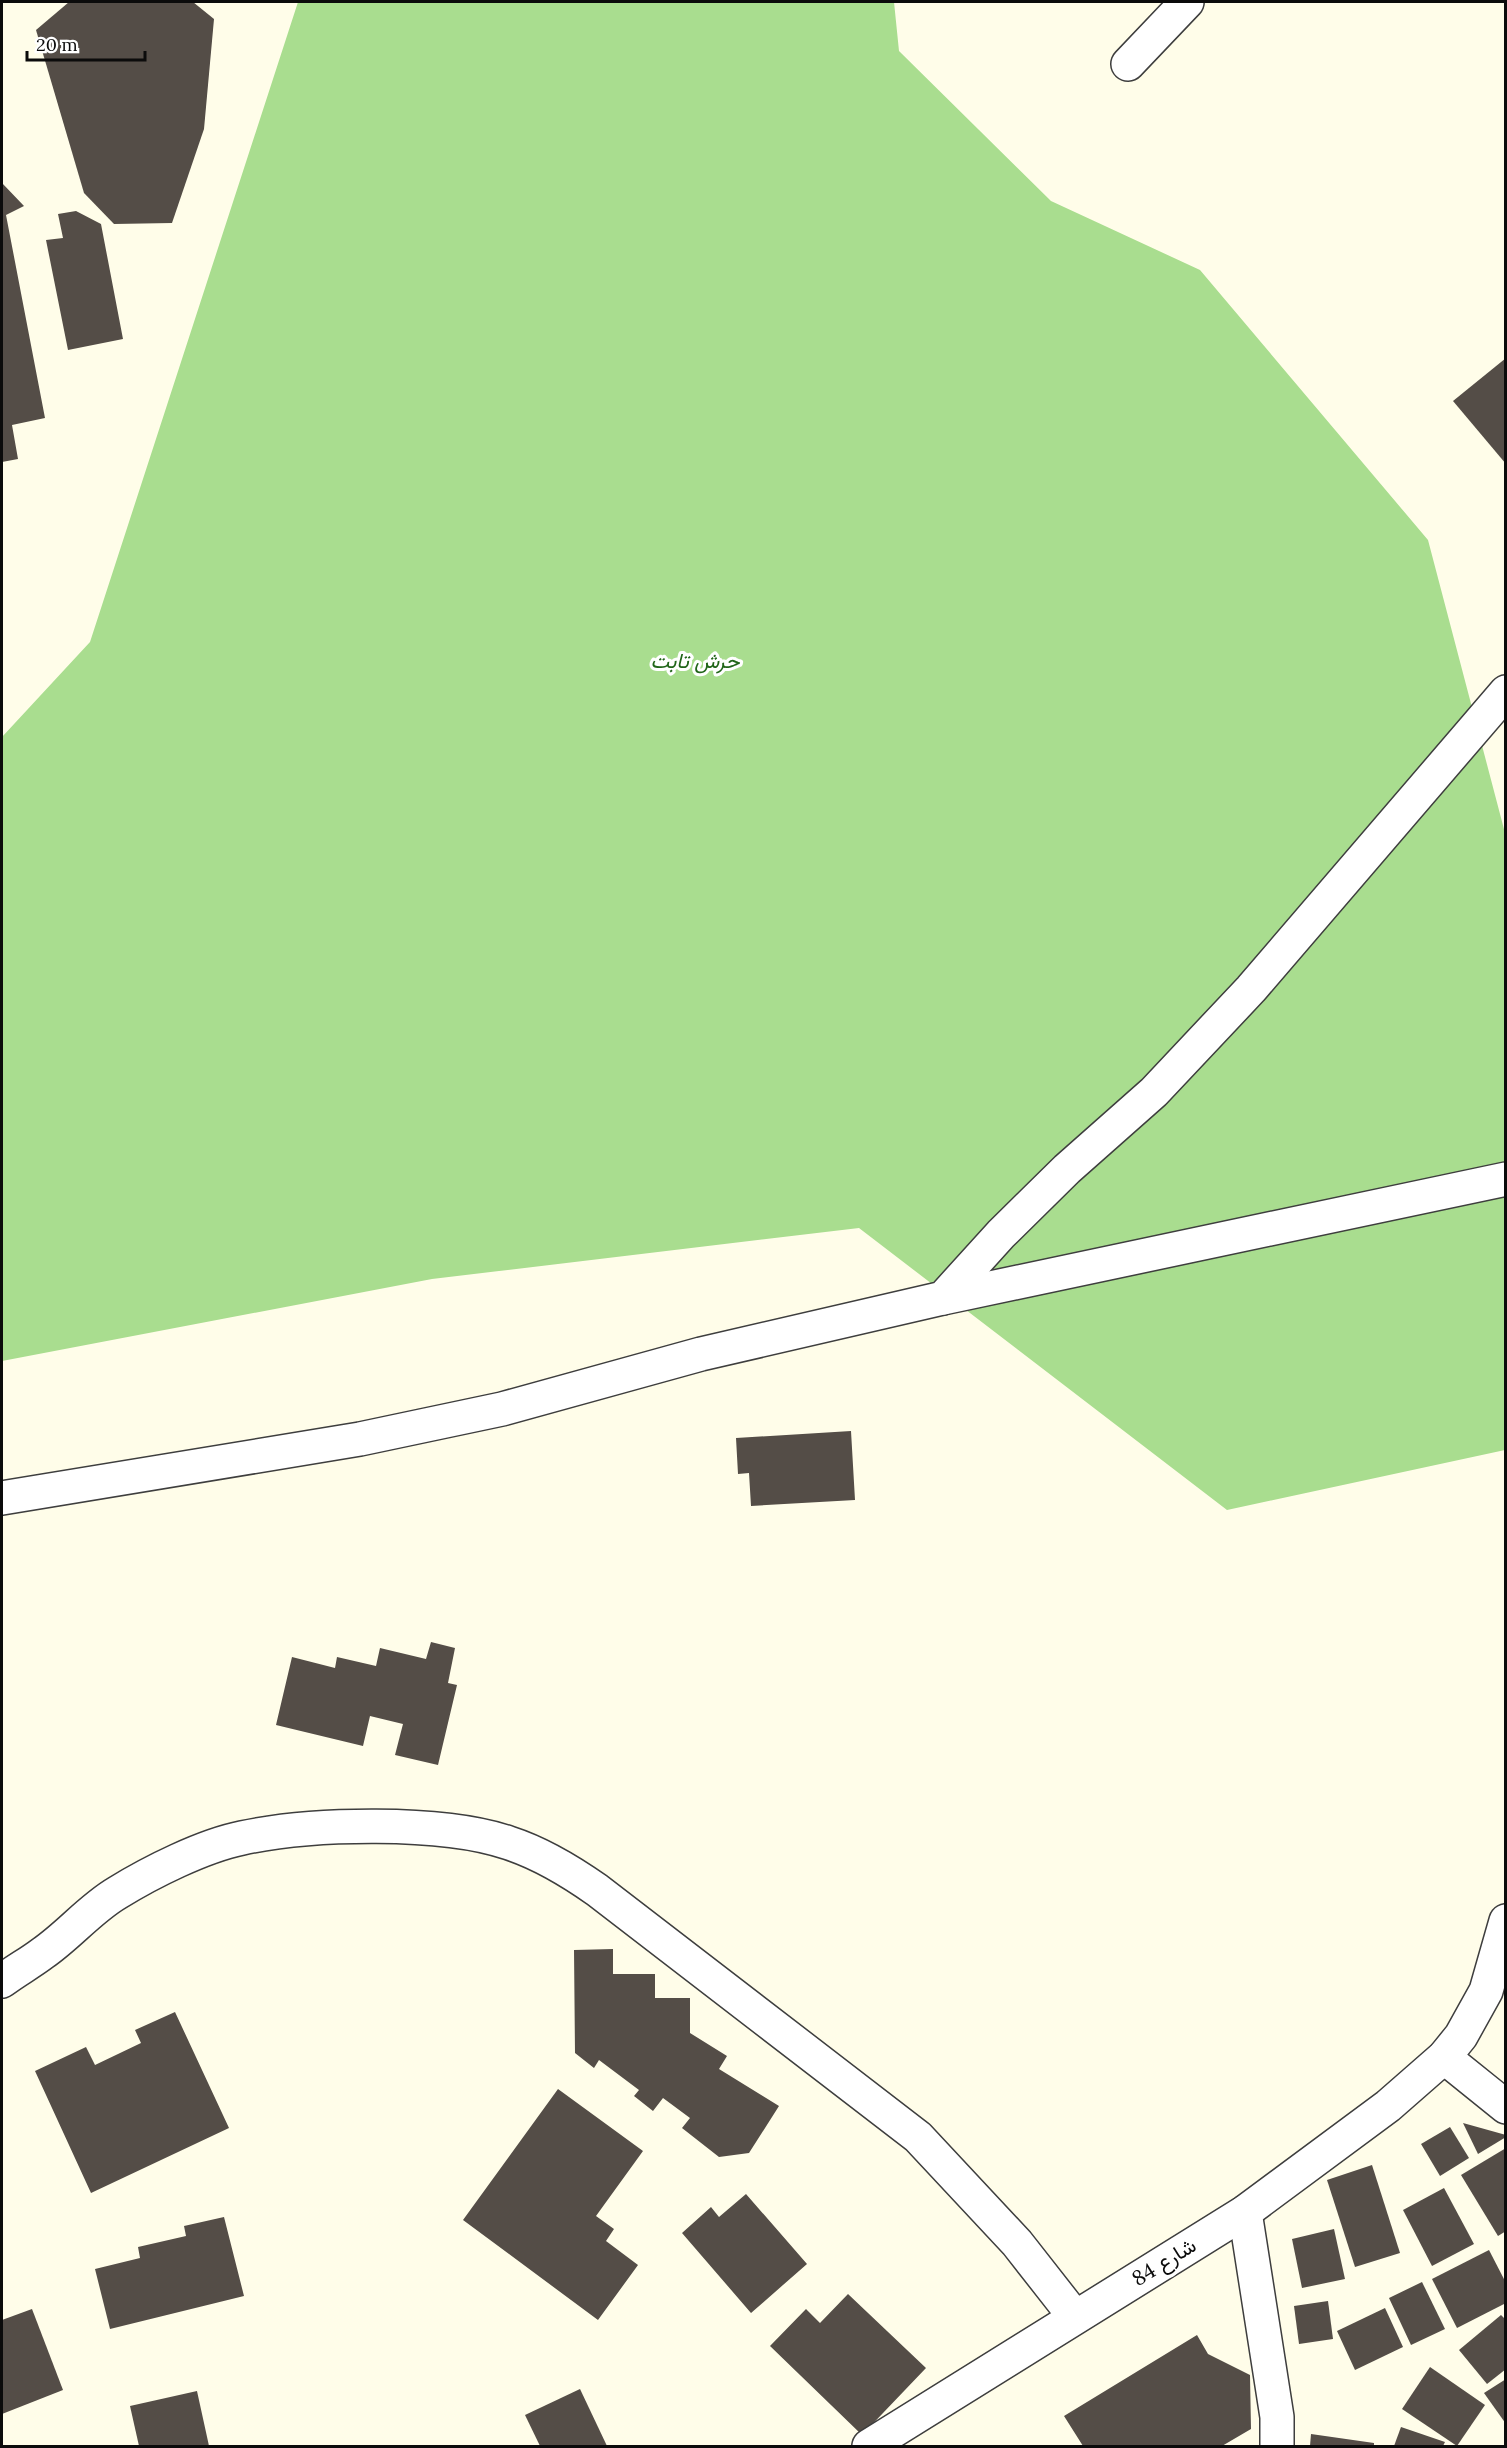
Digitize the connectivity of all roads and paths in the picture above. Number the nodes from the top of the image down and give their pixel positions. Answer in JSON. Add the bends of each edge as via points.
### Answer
{"nodes":[{"id":1,"x":1187,"y":2,"type":"edge"},
{"id":2,"x":1128,"y":64,"type":"dead end"},
{"id":3,"x":1506,"y":692,"type":"edge"},
{"id":4,"x":1506,"y":1179,"type":"edge"},
{"id":5,"x":943,"y":1298,"type":"junction"},
{"id":6,"x":2,"y":1498,"type":"edge"},
{"id":7,"x":1506,"y":1921,"type":"edge"},
{"id":8,"x":2,"y":1981,"type":"edge"},
{"id":9,"x":1496,"y":1993,"type":"edge"},
{"id":10,"x":1444,"y":2057,"type":"junction"},
{"id":11,"x":1506,"y":2107,"type":"edge"},
{"id":12,"x":1245,"y":2212,"type":"junction"},
{"id":13,"x":1075,"y":2317,"type":"junction"},
{"id":14,"x":869,"y":2446,"type":"edge"},
{"id":15,"x":1277,"y":2446,"type":"edge"}],
"edges":[{"from":1,"to":2,"type":"street"},
{"from":3,"to":5,"type":"street","via":[[1251,989],[1154,1092],[1000,1234]]},
{"from":4,"to":5,"type":"street"},
{"from":5,"to":6,"type":"street","via":[[701,1354],[502,1408],[360,1439]]},
{"from":7,"to":9,"type":"street","name":"شارع 84"},
{"from":8,"to":13,"type":"street","via":[[43,1954],[116,1893],[156,1872],[241,1838],[336,1828],[425,1828],[509,1843],[597,1890],[918,2137],[1017,2243]]},
{"from":9,"to":10,"type":"street","name":"شارع 84"},
{"from":10,"to":11,"type":"street"},
{"from":10,"to":12,"type":"street","name":"شارع 84","via":[[1388,2106]]},
{"from":12,"to":13,"type":"street","name":"شارع 84"},
{"from":12,"to":15,"type":"street"},
{"from":13,"to":14,"type":"street","name":"شارع 84"}]}
